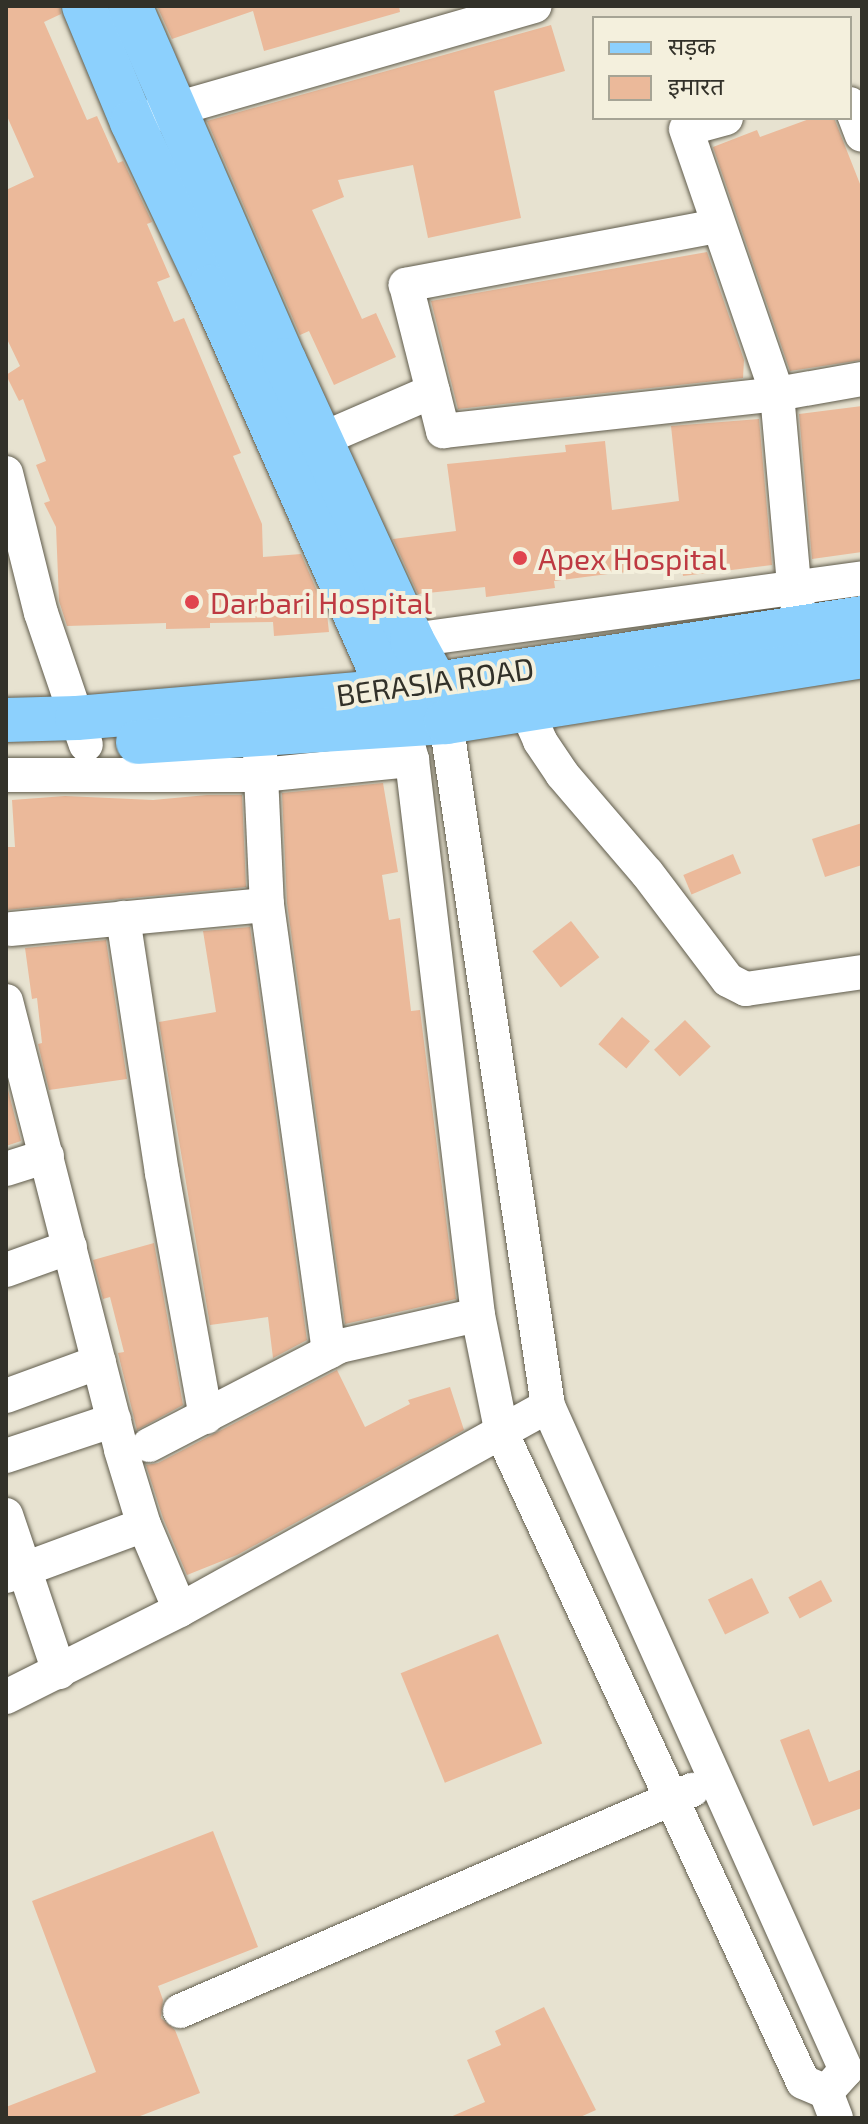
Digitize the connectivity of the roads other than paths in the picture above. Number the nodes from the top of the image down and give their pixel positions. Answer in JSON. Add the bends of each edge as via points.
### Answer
{"nodes":[{"id":1,"x":84,"y":6,"type":"edge"},
{"id":2,"x":130,"y":6,"type":"edge"},
{"id":3,"x":535,"y":6,"type":"edge"},
{"id":4,"x":852,"y":109,"type":"edge"},
{"id":5,"x":152,"y":116,"type":"junction"},
{"id":6,"x":719,"y":120,"type":"edge"},
{"id":7,"x":862,"y":135,"type":"edge"},
{"id":8,"x":717,"y":226,"type":"junction"},
{"id":9,"x":245,"y":319,"type":"junction"},
{"id":10,"x":862,"y":379,"type":"edge"},
{"id":11,"x":433,"y":391,"type":"junction"},
{"id":12,"x":777,"y":394,"type":"junction"},
{"id":13,"x":320,"y":440,"type":"junction"},
{"id":14,"x":6,"y":473,"type":"edge"},
{"id":15,"x":862,"y":578,"type":"edge"},
{"id":16,"x":794,"y":585,"type":"junction"},
{"id":17,"x":6,"y":587,"type":"edge"},
{"id":18,"x":41,"y":613,"type":"junction"},
{"id":19,"x":862,"y":618,"type":"edge"},
{"id":20,"x":802,"y":629,"type":"junction"},
{"id":21,"x":412,"y":640,"type":"junction"},
{"id":22,"x":862,"y":656,"type":"edge"},
{"id":23,"x":526,"y":709,"type":"junction"},
{"id":24,"x":417,"y":716,"type":"junction"},
{"id":25,"x":6,"y":720,"type":"edge"},
{"id":26,"x":82,"y":732,"type":"junction"},
{"id":27,"x":259,"y":737,"type":"junction"},
{"id":28,"x":6,"y":745,"type":"edge"},
{"id":29,"x":6,"y":775,"type":"edge"},
{"id":30,"x":267,"y":905,"type":"junction"},
{"id":31,"x":123,"y":918,"type":"junction"},
{"id":32,"x":11,"y":929,"type":"dead end"},
{"id":33,"x":862,"y":972,"type":"edge"},
{"id":34,"x":6,"y":1001,"type":"edge"},
{"id":35,"x":11,"y":1041,"type":"edge"},
{"id":36,"x":47,"y":1156,"type":"junction"},
{"id":37,"x":6,"y":1169,"type":"edge"},
{"id":38,"x":70,"y":1247,"type":"junction"},
{"id":39,"x":6,"y":1270,"type":"edge"},
{"id":40,"x":478,"y":1315,"type":"junction"},
{"id":41,"x":329,"y":1352,"type":"junction"},
{"id":42,"x":99,"y":1362,"type":"junction"},
{"id":43,"x":6,"y":1396,"type":"edge"},
{"id":44,"x":548,"y":1406,"type":"junction"},
{"id":45,"x":206,"y":1417,"type":"junction"},
{"id":46,"x":114,"y":1420,"type":"junction"},
{"id":47,"x":502,"y":1434,"type":"junction"},
{"id":48,"x":149,"y":1445,"type":"dead end"},
{"id":49,"x":6,"y":1456,"type":"edge"},
{"id":50,"x":6,"y":1515,"type":"edge"},
{"id":51,"x":144,"y":1525,"type":"junction"},
{"id":52,"x":15,"y":1573,"type":"edge"},
{"id":53,"x":180,"y":1610,"type":"junction"},
{"id":54,"x":59,"y":1672,"type":"junction"},
{"id":55,"x":6,"y":1697,"type":"edge"},
{"id":56,"x":715,"y":1781,"type":"junction"},
{"id":57,"x":671,"y":1799,"type":"junction"},
{"id":58,"x":180,"y":2011,"type":"dead end"},
{"id":59,"x":836,"y":2109,"type":"edge"},
{"id":60,"x":862,"y":2113,"type":"edge"}],
"edges":[{"from":1,"to":5,"type":"main road"},
{"from":2,"to":5,"type":"main road"},
{"from":3,"to":5,"type":"street"},
{"from":4,"to":7,"type":"street"},
{"from":5,"to":9,"type":"main road"},
{"from":6,"to":8,"type":"street","via":[[686,129]]},
{"from":8,"to":11,"type":"street","via":[[406,285]]},
{"from":8,"to":12,"type":"street"},
{"from":9,"to":13,"type":"main road"},
{"from":9,"to":24,"type":"main road"},
{"from":10,"to":12,"type":"street"},
{"from":11,"to":12,"type":"street","via":[[443,431]]},
{"from":11,"to":13,"type":"street"},
{"from":12,"to":16,"type":"street"},
{"from":13,"to":21,"type":"main road"},
{"from":14,"to":18,"type":"street"},
{"from":15,"to":16,"type":"street"},
{"from":16,"to":20,"type":"street"},
{"from":16,"to":21,"type":"street"},
{"from":17,"to":18,"type":"street"},
{"from":18,"to":26,"type":"street"},
{"from":19,"to":20,"type":"main road","name":"BERASIA ROAD"},
{"from":20,"to":24,"type":"main road","name":"BERASIA ROAD"},
{"from":21,"to":24,"type":"main road"},
{"from":22,"to":23,"type":"main road","name":"BERASIA ROAD"},
{"from":23,"to":24,"type":"main road","name":"BERASIA ROAD"},
{"from":23,"to":33,"type":"street","via":[[562,774],[647,873],[728,980],[746,989]]},
{"from":24,"to":27,"type":"main road","name":"BERASIA ROAD"},
{"from":24,"to":40,"type":"street"},
{"from":24,"to":44,"type":"street"},
{"from":25,"to":26,"type":"main road","name":"BERASIA ROAD"},
{"from":26,"to":27,"type":"main road","name":"BERASIA ROAD"},
{"from":26,"to":28,"type":"main road","name":"BERASIA ROAD"},
{"from":27,"to":29,"type":"street"},
{"from":27,"to":30,"type":"street"},
{"from":30,"to":31,"type":"street"},
{"from":30,"to":41,"type":"street"},
{"from":31,"to":32,"type":"street"},
{"from":31,"to":45,"type":"street"},
{"from":34,"to":35,"type":"street"},
{"from":35,"to":36,"type":"street"},
{"from":36,"to":37,"type":"street"},
{"from":36,"to":38,"type":"street"},
{"from":38,"to":39,"type":"street"},
{"from":38,"to":42,"type":"street"},
{"from":40,"to":41,"type":"street"},
{"from":40,"to":47,"type":"street"},
{"from":41,"to":45,"type":"street"},
{"from":42,"to":43,"type":"street"},
{"from":42,"to":46,"type":"street"},
{"from":44,"to":47,"type":"street"},
{"from":44,"to":56,"type":"street"},
{"from":45,"to":48,"type":"street"},
{"from":46,"to":49,"type":"street"},
{"from":46,"to":51,"type":"street"},
{"from":47,"to":53,"type":"street"},
{"from":47,"to":57,"type":"street"},
{"from":50,"to":52,"type":"street"},
{"from":51,"to":52,"type":"street"},
{"from":51,"to":53,"type":"street"},
{"from":52,"to":54,"type":"street"},
{"from":53,"to":54,"type":"street"},
{"from":54,"to":55,"type":"street"},
{"from":56,"to":57,"type":"street"},
{"from":56,"to":59,"type":"street","via":[[846,2070]]},
{"from":57,"to":58,"type":"street"},
{"from":57,"to":59,"type":"street","via":[[803,2082]]},
{"from":59,"to":60,"type":"street"}]}
